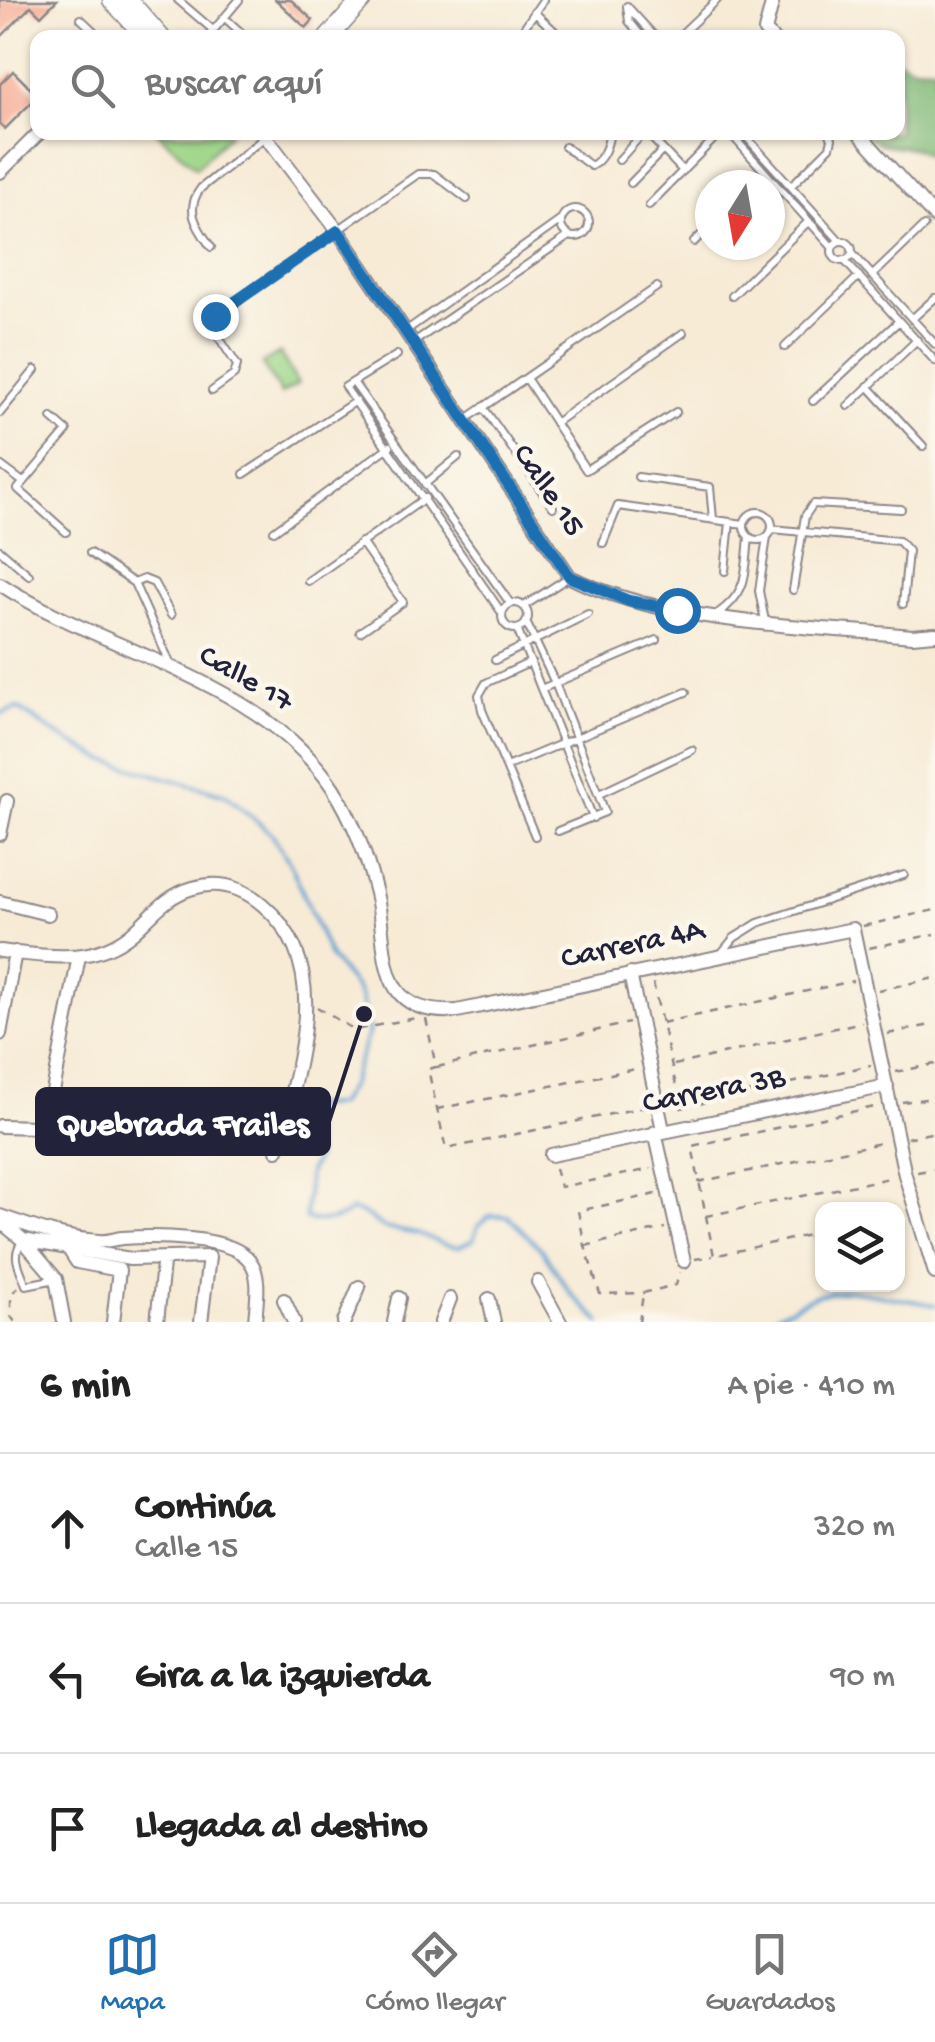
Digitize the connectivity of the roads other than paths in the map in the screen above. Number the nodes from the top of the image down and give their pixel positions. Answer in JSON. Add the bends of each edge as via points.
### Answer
{"nodes":[{"id":1,"x":112,"y":0,"type":"edge"},
{"id":2,"x":128,"y":0,"type":"edge"},
{"id":3,"x":178,"y":0,"type":"edge"},
{"id":4,"x":239,"y":0,"type":"edge"},
{"id":5,"x":362,"y":0,"type":"edge"},
{"id":6,"x":543,"y":0,"type":"edge"},
{"id":7,"x":717,"y":0,"type":"edge"},
{"id":8,"x":773,"y":0,"type":"edge"},
{"id":9,"x":630,"y":3,"type":"edge"},
{"id":10,"x":534,"y":12,"type":"junction"},
{"id":11,"x":81,"y":18,"type":"dead end"},
{"id":12,"x":225,"y":18,"type":"junction"},
{"id":13,"x":93,"y":30,"type":"edge"},
{"id":14,"x":145,"y":30,"type":"edge"},
{"id":15,"x":147,"y":30,"type":"edge"},
{"id":16,"x":206,"y":30,"type":"edge"},
{"id":17,"x":214,"y":30,"type":"edge"},
{"id":18,"x":234,"y":30,"type":"edge"},
{"id":19,"x":335,"y":30,"type":"edge"},
{"id":20,"x":522,"y":30,"type":"edge"},
{"id":21,"x":553,"y":30,"type":"edge"},
{"id":22,"x":636,"y":30,"type":"edge"},
{"id":23,"x":650,"y":30,"type":"edge"},
{"id":24,"x":685,"y":30,"type":"edge"},
{"id":25,"x":765,"y":30,"type":"edge"},
{"id":26,"x":32,"y":140,"type":"edge"},
{"id":27,"x":258,"y":140,"type":"edge"},
{"id":28,"x":268,"y":140,"type":"edge"},
{"id":29,"x":608,"y":140,"type":"edge"},
{"id":30,"x":638,"y":140,"type":"edge"},
{"id":31,"x":653,"y":140,"type":"edge"},
{"id":32,"x":713,"y":140,"type":"edge"},
{"id":33,"x":736,"y":140,"type":"edge"},
{"id":34,"x":749,"y":140,"type":"edge"},
{"id":35,"x":832,"y":140,"type":"edge"},
{"id":36,"x":864,"y":140,"type":"edge"},
{"id":37,"x":565,"y":147,"type":"dead end"},
{"id":38,"x":663,"y":150,"type":"junction"},
{"id":39,"x":619,"y":160,"type":"dead end"},
{"id":40,"x":762,"y":170,"type":"edge"},
{"id":41,"x":684,"y":171,"type":"junction"},
{"id":42,"x":0,"y":172,"type":"edge"},
{"id":43,"x":630,"y":183,"type":"dead end"},
{"id":44,"x":791,"y":186,"type":"junction"},
{"id":45,"x":785,"y":195,"type":"edge"},
{"id":46,"x":467,"y":199,"type":"dead end"},
{"id":47,"x":650,"y":206,"type":"dead end"},
{"id":48,"x":561,"y":220,"type":"junction"},
{"id":49,"x":809,"y":221,"type":"junction"},
{"id":50,"x":929,"y":222,"type":"edge"},
{"id":51,"x":338,"y":231,"type":"junction"},
{"id":52,"x":568,"y":236,"type":"junction"},
{"id":53,"x":840,"y":240,"type":"junction"},
{"id":54,"x":211,"y":247,"type":"dead end"},
{"id":55,"x":832,"y":247,"type":"junction"},
{"id":56,"x":852,"y":253,"type":"junction"},
{"id":57,"x":844,"y":260,"type":"junction"},
{"id":58,"x":859,"y":276,"type":"junction"},
{"id":59,"x":872,"y":276,"type":"junction"},
{"id":60,"x":657,"y":287,"type":"dead end"},
{"id":61,"x":732,"y":296,"type":"dead end"},
{"id":62,"x":935,"y":298,"type":"edge"},
{"id":63,"x":912,"y":319,"type":"junction"},
{"id":64,"x":899,"y":321,"type":"junction"},
{"id":65,"x":683,"y":333,"type":"dead end"},
{"id":66,"x":410,"y":336,"type":"junction"},
{"id":67,"x":916,"y":340,"type":"junction"},
{"id":68,"x":935,"y":344,"type":"edge"},
{"id":69,"x":784,"y":347,"type":"dead end"},
{"id":70,"x":397,"y":355,"type":"dead end"},
{"id":71,"x":935,"y":361,"type":"edge"},
{"id":72,"x":35,"y":370,"type":"dead end"},
{"id":73,"x":526,"y":378,"type":"junction"},
{"id":74,"x":353,"y":382,"type":"junction"},
{"id":75,"x":868,"y":386,"type":"junction"},
{"id":76,"x":212,"y":391,"type":"dead end"},
{"id":77,"x":363,"y":396,"type":"junction"},
{"id":78,"x":355,"y":402,"type":"junction"},
{"id":79,"x":813,"y":402,"type":"dead end"},
{"id":80,"x":848,"y":406,"type":"dead end"},
{"id":81,"x":483,"y":407,"type":"junction"},
{"id":82,"x":676,"y":412,"type":"dead end"},
{"id":83,"x":0,"y":413,"type":"edge"},
{"id":84,"x":52,"y":418,"type":"dead end"},
{"id":85,"x":465,"y":420,"type":"junction"},
{"id":86,"x":555,"y":423,"type":"junction"},
{"id":87,"x":396,"y":442,"type":"junction"},
{"id":88,"x":922,"y":446,"type":"dead end"},
{"id":89,"x":387,"y":448,"type":"junction"},
{"id":90,"x":458,"y":457,"type":"dead end"},
{"id":91,"x":0,"y":465,"type":"edge"},
{"id":92,"x":244,"y":474,"type":"dead end"},
{"id":93,"x":638,"y":478,"type":"dead end"},
{"id":94,"x":23,"y":482,"type":"junction"},
{"id":95,"x":426,"y":484,"type":"junction"},
{"id":96,"x":432,"y":493,"type":"junction"},
{"id":97,"x":423,"y":499,"type":"junction"},
{"id":98,"x":553,"y":507,"type":"dead end"},
{"id":99,"x":901,"y":509,"type":"dead end"},
{"id":100,"x":713,"y":519,"type":"junction"},
{"id":101,"x":730,"y":522,"type":"junction"},
{"id":102,"x":744,"y":524,"type":"junction"},
{"id":103,"x":772,"y":529,"type":"junction"},
{"id":104,"x":274,"y":531,"type":"dead end"},
{"id":105,"x":66,"y":532,"type":"dead end"},
{"id":106,"x":803,"y":532,"type":"junction"},
{"id":107,"x":749,"y":537,"type":"junction"},
{"id":108,"x":767,"y":537,"type":"junction"},
{"id":109,"x":361,"y":542,"type":"junction"},
{"id":110,"x":603,"y":543,"type":"dead end"},
{"id":111,"x":0,"y":550,"type":"edge"},
{"id":112,"x":90,"y":553,"type":"dead end"},
{"id":113,"x":725,"y":572,"type":"dead end"},
{"id":114,"x":28,"y":575,"type":"dead end"},
{"id":115,"x":570,"y":577,"type":"junction"},
{"id":116,"x":308,"y":580,"type":"dead end"},
{"id":117,"x":0,"y":584,"type":"edge"},
{"id":118,"x":134,"y":584,"type":"junction"},
{"id":119,"x":793,"y":590,"type":"dead end"},
{"id":120,"x":510,"y":603,"type":"junction"},
{"id":121,"x":904,"y":604,"type":"dead end"},
{"id":122,"x":524,"y":606,"type":"junction"},
{"id":123,"x":502,"y":613,"type":"junction"},
{"id":124,"x":588,"y":614,"type":"dead end"},
{"id":125,"x":171,"y":615,"type":"dead end"},
{"id":126,"x":716,"y":615,"type":"junction"},
{"id":127,"x":526,"y":622,"type":"junction"},
{"id":128,"x":766,"y":622,"type":"junction"},
{"id":129,"x":517,"y":629,"type":"junction"},
{"id":130,"x":360,"y":632,"type":"dead end"},
{"id":131,"x":935,"y":634,"type":"edge"},
{"id":132,"x":536,"y":640,"type":"junction"},
{"id":133,"x":657,"y":640,"type":"dead end"},
{"id":134,"x":524,"y":647,"type":"junction"},
{"id":135,"x":495,"y":660,"type":"dead end"},
{"id":136,"x":531,"y":662,"type":"junction"},
{"id":137,"x":174,"y":670,"type":"junction"},
{"id":138,"x":554,"y":683,"type":"junction"},
{"id":139,"x":540,"y":689,"type":"junction"},
{"id":140,"x":686,"y":692,"type":"dead end"},
{"id":141,"x":575,"y":738,"type":"junction"},
{"id":142,"x":563,"y":743,"type":"junction"},
{"id":143,"x":692,"y":750,"type":"dead end"},
{"id":144,"x":506,"y":767,"type":"junction"},
{"id":145,"x":600,"y":794,"type":"junction"},
{"id":146,"x":7,"y":801,"type":"dead end"},
{"id":147,"x":593,"y":818,"type":"junction"},
{"id":148,"x":558,"y":831,"type":"dead end"},
{"id":149,"x":0,"y":834,"type":"edge"},
{"id":150,"x":535,"y":836,"type":"dead end"},
{"id":151,"x":904,"y":875,"type":"dead end"},
{"id":152,"x":0,"y":902,"type":"edge"},
{"id":153,"x":48,"y":914,"type":"dead end"},
{"id":154,"x":0,"y":951,"type":"edge"},
{"id":155,"x":15,"y":952,"type":"junction"},
{"id":156,"x":78,"y":956,"type":"junction"},
{"id":157,"x":719,"y":956,"type":"junction"},
{"id":158,"x":630,"y":974,"type":"junction"},
{"id":159,"x":2,"y":1001,"type":"edge"},
{"id":160,"x":424,"y":1013,"type":"joint"},
{"id":161,"x":0,"y":1034,"type":"edge"},
{"id":162,"x":885,"y":1074,"type":"junction"},
{"id":163,"x":0,"y":1126,"type":"edge"},
{"id":164,"x":659,"y":1131,"type":"junction"},
{"id":165,"x":276,"y":1150,"type":"dead end"},
{"id":166,"x":551,"y":1154,"type":"road end"},
{"id":167,"x":0,"y":1218,"type":"edge"},
{"id":168,"x":23,"y":1240,"type":"junction"},
{"id":169,"x":930,"y":1247,"type":"edge"},
{"id":170,"x":68,"y":1248,"type":"junction"},
{"id":171,"x":684,"y":1261,"type":"road end"},
{"id":172,"x":163,"y":1264,"type":"dead end"},
{"id":173,"x":934,"y":1267,"type":"edge"},
{"id":174,"x":56,"y":1279,"type":"junction"},
{"id":175,"x":538,"y":1282,"type":"dead end"},
{"id":176,"x":359,"y":1287,"type":"dead end"},
{"id":177,"x":399,"y":1298,"type":"dead end"},
{"id":178,"x":450,"y":1299,"type":"dead end"},
{"id":179,"x":489,"y":1299,"type":"dead end"},
{"id":180,"x":284,"y":1300,"type":"dead end"},
{"id":181,"x":64,"y":1322,"type":"edge"},
{"id":182,"x":114,"y":1322,"type":"edge"},
{"id":183,"x":157,"y":1322,"type":"edge"},
{"id":184,"x":200,"y":1322,"type":"edge"},
{"id":185,"x":255,"y":1322,"type":"edge"},
{"id":186,"x":294,"y":1322,"type":"edge"},
{"id":187,"x":344,"y":1322,"type":"edge"},
{"id":188,"x":394,"y":1322,"type":"edge"},
{"id":189,"x":440,"y":1322,"type":"edge"},
{"id":190,"x":494,"y":1322,"type":"edge"},
{"id":191,"x":560,"y":1322,"type":"edge"}],
"edges":[{"from":1,"to":14,"type":"main road"},
{"from":2,"to":15,"type":"main road"},
{"from":3,"to":16,"type":"lane"},
{"from":4,"to":12,"type":"lane"},
{"from":5,"to":19,"type":"main road"},
{"from":6,"to":10,"type":"lane"},
{"from":7,"to":24,"type":"lane"},
{"from":8,"to":25,"type":"street"},
{"from":9,"to":22,"type":"lane","via":[[629,22]]},
{"from":9,"to":23,"type":"lane"},
{"from":10,"to":20,"type":"lane"},
{"from":10,"to":21,"type":"lane"},
{"from":11,"to":13,"type":"lane"},
{"from":12,"to":17,"type":"lane"},
{"from":12,"to":18,"type":"lane"},
{"from":26,"to":42,"type":"street"},
{"from":27,"to":54,"type":"lane","via":[[194,197],[195,224]]},
{"from":28,"to":51,"type":"street","name":"Calle 15"},
{"from":29,"to":37,"type":"lane","via":[[591,166]]},
{"from":30,"to":39,"type":"lane"},
{"from":31,"to":38,"type":"lane"},
{"from":32,"to":41,"type":"lane"},
{"from":33,"to":40,"type":"lane"},
{"from":34,"to":44,"type":"lane"},
{"from":35,"to":44,"type":"lane"},
{"from":36,"to":50,"type":"street"},
{"from":38,"to":41,"type":"lane"},
{"from":38,"to":43,"type":"lane"},
{"from":41,"to":47,"type":"lane"},
{"from":44,"to":53,"type":"lane"},
{"from":45,"to":49,"type":"lane"},
{"from":46,"to":51,"type":"lane","via":[[434,174],[418,174]]},
{"from":48,"to":52,"type":"lane"},
{"from":48,"to":52,"type":"lane","via":[[576,209],[588,217],[582,236]]},
{"from":48,"to":66,"type":"lane"},
{"from":49,"to":55,"type":"lane"},
{"from":49,"to":61,"type":"lane"},
{"from":50,"to":59,"type":"lane"},
{"from":51,"to":66,"type":"street","name":"Calle 15"},
{"from":51,"to":76,"type":"lane","via":[[215,316],[212,327],[238,365]]},
{"from":52,"to":66,"type":"lane"},
{"from":53,"to":55,"type":"lane"},
{"from":53,"to":56,"type":"lane"},
{"from":55,"to":57,"type":"lane","via":[[833,256]]},
{"from":56,"to":57,"type":"lane"},
{"from":56,"to":59,"type":"lane"},
{"from":57,"to":58,"type":"lane"},
{"from":58,"to":64,"type":"lane"},
{"from":58,"to":69,"type":"lane"},
{"from":59,"to":63,"type":"lane"},
{"from":60,"to":73,"type":"lane"},
{"from":62,"to":63,"type":"lane"},
{"from":63,"to":68,"type":"lane"},
{"from":64,"to":67,"type":"lane"},
{"from":64,"to":79,"type":"lane"},
{"from":65,"to":86,"type":"lane"},
{"from":66,"to":85,"type":"street","name":"Calle 15"},
{"from":67,"to":71,"type":"lane"},
{"from":67,"to":75,"type":"lane"},
{"from":70,"to":74,"type":"lane"},
{"from":72,"to":83,"type":"lane"},
{"from":73,"to":81,"type":"lane"},
{"from":73,"to":86,"type":"lane"},
{"from":74,"to":77,"type":"lane"},
{"from":74,"to":78,"type":"lane","via":[[345,387]]},
{"from":75,"to":80,"type":"lane"},
{"from":75,"to":88,"type":"lane"},
{"from":77,"to":78,"type":"lane"},
{"from":77,"to":87,"type":"lane"},
{"from":78,"to":89,"type":"lane"},
{"from":78,"to":92,"type":"lane"},
{"from":81,"to":85,"type":"lane"},
{"from":81,"to":98,"type":"lane"},
{"from":82,"to":86,"type":"lane","via":[[586,470]]},
{"from":84,"to":94,"type":"lane","via":[[68,431]]},
{"from":85,"to":115,"type":"street","name":"Calle 15"},
{"from":87,"to":89,"type":"lane"},
{"from":87,"to":95,"type":"lane"},
{"from":89,"to":97,"type":"lane"},
{"from":89,"to":104,"type":"lane"},
{"from":90,"to":95,"type":"lane"},
{"from":91,"to":94,"type":"lane"},
{"from":93,"to":100,"type":"lane","via":[[710,487]]},
{"from":94,"to":105,"type":"lane","via":[[18,488]]},
{"from":95,"to":96,"type":"lane"},
{"from":96,"to":97,"type":"lane"},
{"from":96,"to":120,"type":"lane"},
{"from":97,"to":109,"type":"lane"},
{"from":97,"to":123,"type":"lane"},
{"from":99,"to":106,"type":"lane","via":[[813,504]]},
{"from":100,"to":101,"type":"lane"},
{"from":100,"to":110,"type":"lane","via":[[618,506]]},
{"from":101,"to":102,"type":"lane"},
{"from":101,"to":113,"type":"lane"},
{"from":102,"to":103,"type":"lane","via":[[753,513],[763,513]]},
{"from":102,"to":107,"type":"lane"},
{"from":103,"to":106,"type":"lane"},
{"from":103,"to":108,"type":"lane"},
{"from":106,"to":119,"type":"lane"},
{"from":106,"to":121,"type":"lane","via":[[899,541],[908,552]]},
{"from":107,"to":108,"type":"lane"},
{"from":107,"to":126,"type":"lane","via":[[742,591]]},
{"from":108,"to":128,"type":"lane","via":[[760,591]]},
{"from":109,"to":116,"type":"lane"},
{"from":109,"to":130,"type":"lane","via":[[403,602]]},
{"from":111,"to":114,"type":"lane"},
{"from":112,"to":118,"type":"lane"},
{"from":115,"to":122,"type":"lane"},
{"from":115,"to":126,"type":"street","name":"Calle 15","via":[[629,601]]},
{"from":117,"to":137,"type":"street","name":"Calle 17"},
{"from":118,"to":125,"type":"lane","via":[[154,583]]},
{"from":118,"to":137,"type":"lane"},
{"from":120,"to":122,"type":"lane"},
{"from":120,"to":123,"type":"lane"},
{"from":122,"to":127,"type":"lane"},
{"from":123,"to":129,"type":"lane","via":[[505,625]]},
{"from":124,"to":132,"type":"lane"},
{"from":126,"to":128,"type":"street","name":"Calle 15"},
{"from":127,"to":129,"type":"lane"},
{"from":127,"to":132,"type":"lane"},
{"from":128,"to":131,"type":"street","name":"Calle 15"},
{"from":129,"to":134,"type":"lane"},
{"from":132,"to":134,"type":"lane"},
{"from":132,"to":138,"type":"lane"},
{"from":133,"to":138,"type":"lane"},
{"from":134,"to":135,"type":"lane"},
{"from":134,"to":136,"type":"lane"},
{"from":136,"to":139,"type":"lane"},
{"from":136,"to":144,"type":"lane","via":[[486,683],[479,695]]},
{"from":137,"to":160,"type":"street","name":"Calle 17","via":[[266,720],[332,786],[375,890],[391,982]]},
{"from":138,"to":139,"type":"lane"},
{"from":138,"to":141,"type":"lane"},
{"from":139,"to":142,"type":"lane"},
{"from":140,"to":141,"type":"lane"},
{"from":141,"to":142,"type":"lane"},
{"from":141,"to":145,"type":"lane"},
{"from":142,"to":144,"type":"lane"},
{"from":142,"to":147,"type":"lane"},
{"from":143,"to":145,"type":"lane"},
{"from":144,"to":150,"type":"lane"},
{"from":145,"to":147,"type":"lane","via":[[605,812]]},
{"from":146,"to":149,"type":"street"},
{"from":147,"to":148,"type":"lane"},
{"from":151,"to":157,"type":"lane","via":[[758,922]]},
{"from":152,"to":153,"type":"street"},
{"from":154,"to":155,"type":"street"},
{"from":155,"to":156,"type":"street"},
{"from":155,"to":159,"type":"street"},
{"from":156,"to":163,"type":"street","via":[[48,1124]]},
{"from":156,"to":165,"type":"street","via":[[122,940],[154,909],[200,886],[232,886],[262,903],[285,929],[307,1002]]},
{"from":157,"to":158,"type":"street","name":"Carrera 4A"},
{"from":157,"to":162,"type":"street","name":"Carrera 4A","via":[[853,928]]},
{"from":158,"to":160,"type":"street","name":"Carrera 4A"},
{"from":158,"to":164,"type":"street","via":[[660,1103]]},
{"from":159,"to":161,"type":"street"},
{"from":162,"to":164,"type":"street","name":"Carrera 3B"},
{"from":162,"to":169,"type":"street","via":[[906,1175]]},
{"from":164,"to":166,"type":"street","name":"Carrera 3B"},
{"from":164,"to":171,"type":"street"},
{"from":167,"to":168,"type":"street"},
{"from":167,"to":185,"type":"street","via":[[102,1242],[208,1240],[235,1248],[256,1276]]},
{"from":168,"to":170,"type":"street"},
{"from":168,"to":174,"type":"street"},
{"from":168,"to":174,"type":"lane","via":[[16,1259],[26,1285]]},
{"from":169,"to":173,"type":"street"},
{"from":170,"to":182,"type":"street","via":[[77,1262],[119,1270]]},
{"from":170,"to":184,"type":"street","via":[[130,1259],[209,1257]]},
{"from":172,"to":183,"type":"street"},
{"from":174,"to":181,"type":"street"},
{"from":175,"to":191,"type":"street"},
{"from":176,"to":187,"type":"street"},
{"from":177,"to":188,"type":"street"},
{"from":178,"to":189,"type":"street"},
{"from":179,"to":190,"type":"street"},
{"from":180,"to":186,"type":"street"}]}
